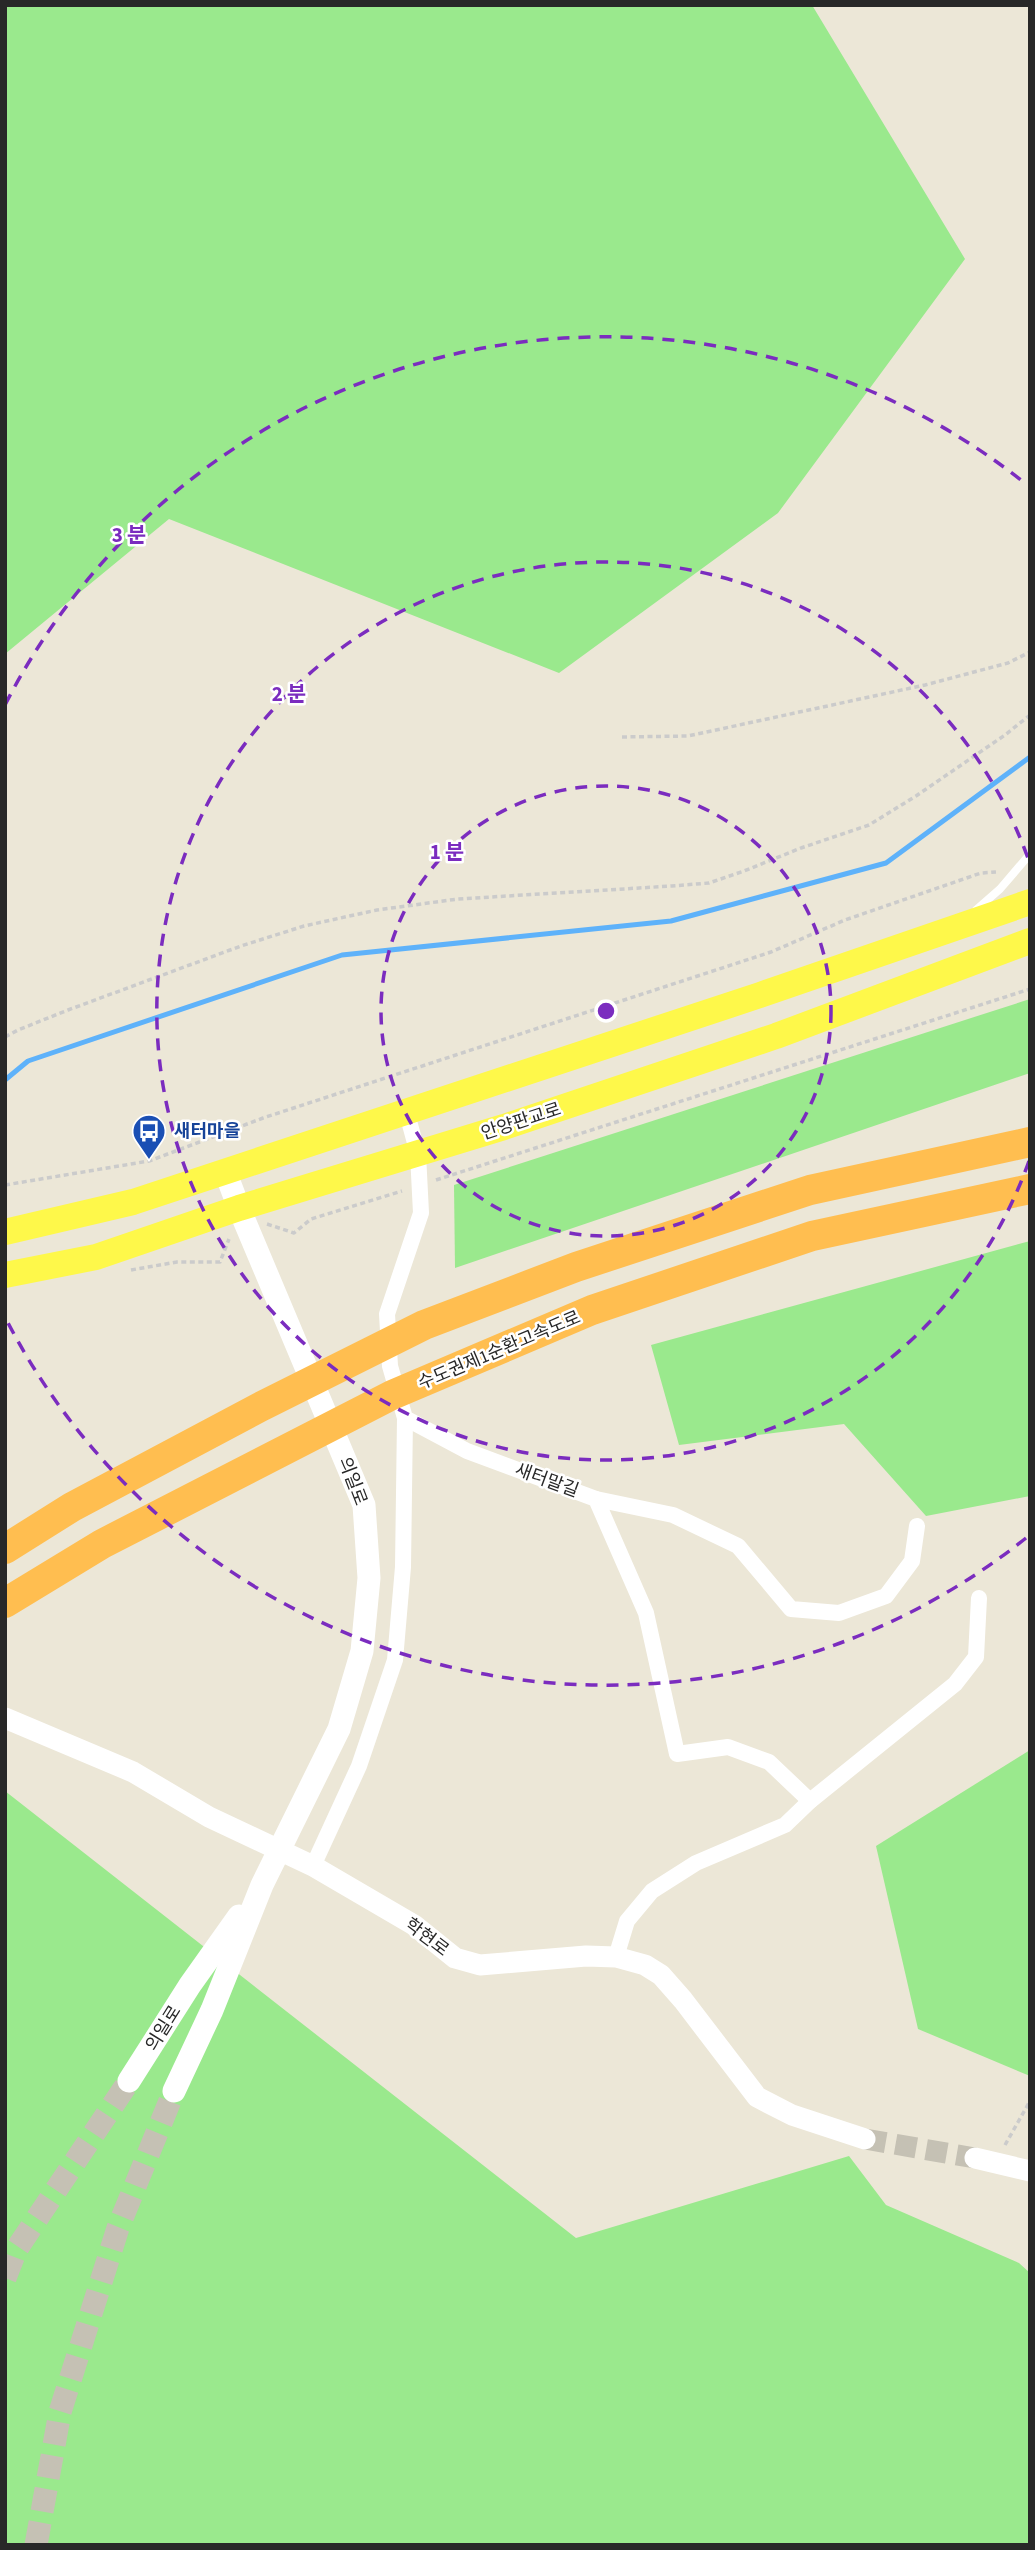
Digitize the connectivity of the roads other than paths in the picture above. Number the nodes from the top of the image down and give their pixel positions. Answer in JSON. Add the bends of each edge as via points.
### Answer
{"nodes":[{"id":1,"x":1030,"y":854,"type":"edge"},
{"id":2,"x":1030,"y":902,"type":"edge"},
{"id":3,"x":959,"y":926,"type":"junction"},
{"id":4,"x":1030,"y":941,"type":"edge"},
{"id":5,"x":406,"y":1110,"type":"junction"},
{"id":6,"x":1030,"y":1142,"type":"edge"},
{"id":7,"x":418,"y":1154,"type":"junction"},
{"id":8,"x":225,"y":1171,"type":"junction"},
{"id":9,"x":1030,"y":1189,"type":"edge"},
{"id":10,"x":243,"y":1218,"type":"junction"},
{"id":11,"x":5,"y":1232,"type":"edge"},
{"id":12,"x":5,"y":1275,"type":"edge"},
{"id":13,"x":405,"y":1418,"type":"junction"},
{"id":14,"x":596,"y":1499,"type":"junction"},
{"id":15,"x":916,"y":1526,"type":"dead end"},
{"id":16,"x":5,"y":1549,"type":"edge"},
{"id":17,"x":979,"y":1598,"type":"dead end"},
{"id":18,"x":5,"y":1604,"type":"edge"},
{"id":19,"x":5,"y":1718,"type":"edge"},
{"id":20,"x":810,"y":1801,"type":"junction"},
{"id":21,"x":313,"y":1866,"type":"junction"},
{"id":22,"x":262,"y":1885,"type":"junction"},
{"id":23,"x":616,"y":1956,"type":"junction"},
{"id":24,"x":130,"y":2081,"type":"tunnel mouth"},
{"id":25,"x":174,"y":2091,"type":"tunnel mouth"},
{"id":26,"x":865,"y":2138,"type":"tunnel mouth"},
{"id":27,"x":985,"y":2161,"type":"tunnel mouth"},
{"id":28,"x":1030,"y":2172,"type":"edge"}],
"edges":[{"from":1,"to":3,"type":"lane"},
{"from":2,"to":3,"type":"main road"},
{"from":3,"to":5,"type":"main road"},
{"from":4,"to":7,"type":"main road","name":"안양판교로","via":[[776,1035]]},
{"from":5,"to":7,"type":"street"},
{"from":5,"to":8,"type":"main road"},
{"from":6,"to":16,"type":"highway","via":[[810,1190],[576,1267],[424,1325],[72,1507]]},
{"from":7,"to":10,"type":"main road","name":"안양판교로"},
{"from":7,"to":13,"type":"street","via":[[421,1213],[387,1314],[390,1366]]},
{"from":8,"to":10,"type":"main road","name":"의일로"},
{"from":8,"to":11,"type":"main road","via":[[133,1202]]},
{"from":9,"to":18,"type":"highway","name":"수도권제1순환고속도로","via":[[812,1236],[592,1310],[392,1395],[102,1544]]},
{"from":10,"to":12,"type":"main road","name":"안양판교로","via":[[96,1257]]},
{"from":10,"to":22,"type":"main road","name":"의일로","via":[[364,1505],[369,1578],[362,1651],[339,1729]]},
{"from":13,"to":14,"type":"street","name":"새터말길","via":[[467,1451]]},
{"from":13,"to":21,"type":"street","via":[[403,1567],[395,1660],[359,1766]]},
{"from":14,"to":15,"type":"street","via":[[673,1515],[738,1546],[791,1609],[839,1613],[886,1596],[912,1561]]},
{"from":14,"to":20,"type":"street","name":"새터말길","via":[[646,1613],[677,1754],[728,1747],[769,1762]]},
{"from":17,"to":20,"type":"street","via":[[976,1657],[955,1684]]},
{"from":19,"to":21,"type":"street","name":"학현로","via":[[134,1772],[209,1817]]},
{"from":20,"to":23,"type":"street","via":[[785,1825],[696,1863],[652,1891],[627,1921]]},
{"from":21,"to":23,"type":"street","name":"학현로","via":[[414,1925],[455,1958],[480,1965]]},
{"from":22,"to":24,"type":"main road","name":"의일로","via":[[190,1984]]},
{"from":22,"to":25,"type":"main road","name":"의일로"},
{"from":23,"to":26,"type":"street","name":"학현로","via":[[661,1975],[757,2097],[792,2115]]},
{"from":27,"to":28,"type":"street"}]}
